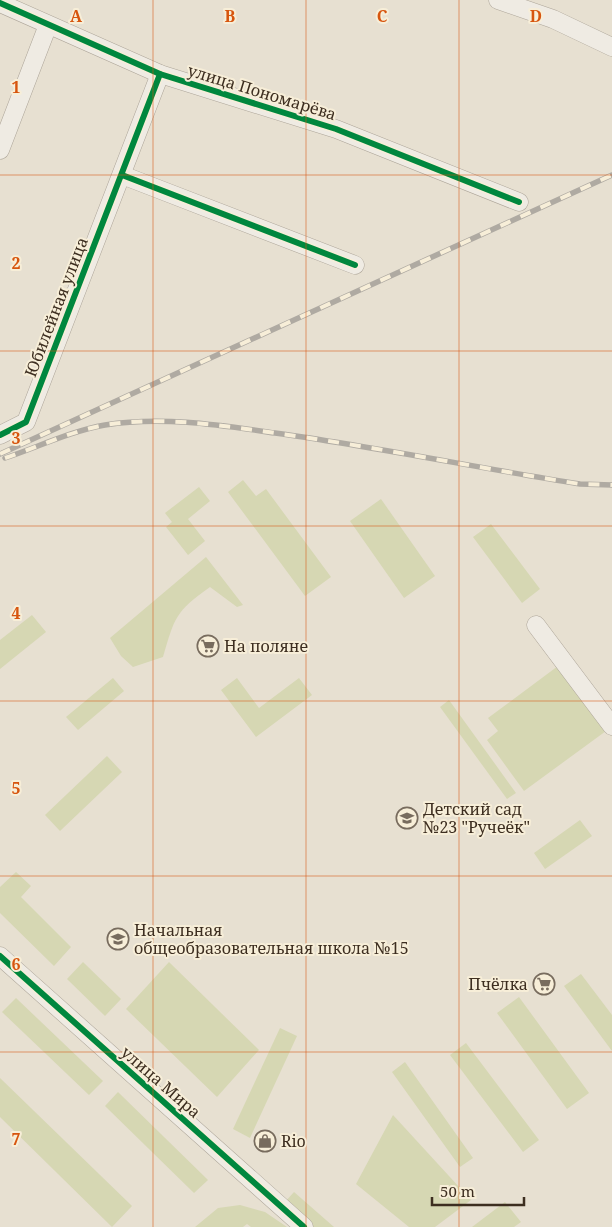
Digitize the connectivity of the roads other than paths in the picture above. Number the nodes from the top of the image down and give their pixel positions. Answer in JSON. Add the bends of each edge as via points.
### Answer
{"nodes":[{"id":1,"x":498,"y":0,"type":"edge"},
{"id":2,"x":0,"y":3,"type":"edge"},
{"id":3,"x":48,"y":25,"type":"junction"},
{"id":4,"x":612,"y":47,"type":"edge"},
{"id":5,"x":160,"y":74,"type":"junction"},
{"id":6,"x":0,"y":150,"type":"edge"},
{"id":7,"x":122,"y":175,"type":"junction"},
{"id":8,"x":519,"y":202,"type":"dead end"},
{"id":9,"x":355,"y":265,"type":"dead end"},
{"id":10,"x":0,"y":435,"type":"edge"},
{"id":11,"x":536,"y":626,"type":"dead end"},
{"id":12,"x":612,"y":726,"type":"edge"},
{"id":13,"x":0,"y":956,"type":"edge"},
{"id":14,"x":304,"y":1227,"type":"edge"}],
"edges":[{"from":1,"to":4,"type":"street","via":[[553,19]]},
{"from":2,"to":3,"type":"street","name":"улица Пономарёва"},
{"from":3,"to":5,"type":"street","name":"улица Пономарёва"},
{"from":3,"to":6,"type":"street"},
{"from":5,"to":7,"type":"street","name":"Юбилейная улица"},
{"from":5,"to":8,"type":"street","name":"улица Пономарёва","via":[[336,129]]},
{"from":7,"to":9,"type":"street"},
{"from":7,"to":10,"type":"street","name":"Юбилейная улица","via":[[26,422]]},
{"from":11,"to":12,"type":"street"},
{"from":13,"to":14,"type":"street","name":"улица Мира"}]}
